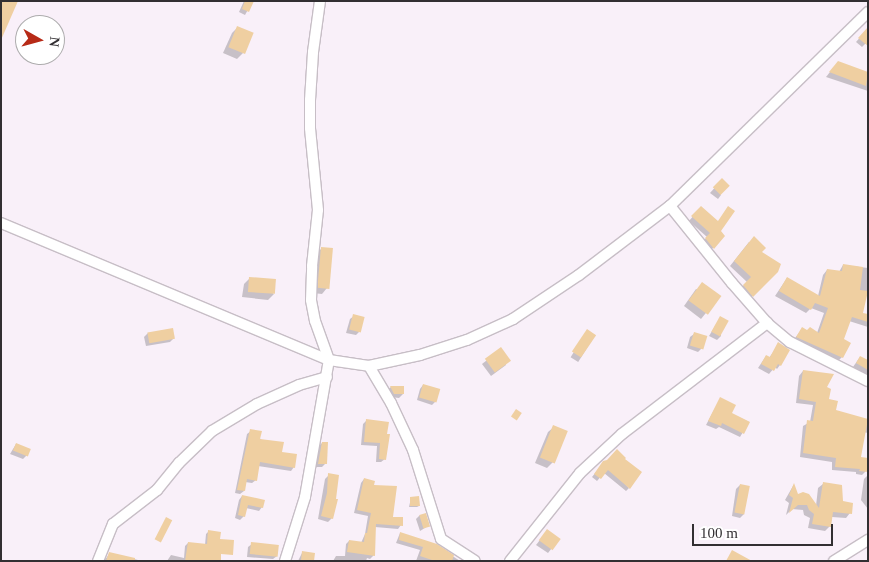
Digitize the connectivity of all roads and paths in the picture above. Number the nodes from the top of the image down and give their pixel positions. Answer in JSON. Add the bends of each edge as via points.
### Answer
{"nodes":[{"id":1,"x":320,"y":1,"type":"edge"},
{"id":2,"x":868,"y":12,"type":"edge"},
{"id":3,"x":670,"y":206,"type":"junction"},
{"id":4,"x":1,"y":222,"type":"edge"},
{"id":5,"x":767,"y":323,"type":"junction"},
{"id":6,"x":329,"y":360,"type":"junction"},
{"id":7,"x":369,"y":366,"type":"junction"},
{"id":8,"x":326,"y":376,"type":"junction"},
{"id":9,"x":868,"y":382,"type":"edge"},
{"id":10,"x":868,"y":540,"type":"edge"},
{"id":11,"x":98,"y":561,"type":"edge"},
{"id":12,"x":285,"y":561,"type":"edge"},
{"id":13,"x":475,"y":561,"type":"edge"},
{"id":14,"x":510,"y":561,"type":"edge"},
{"id":15,"x":834,"y":561,"type":"edge"}],
"edges":[{"from":1,"to":6,"type":"street","via":[[310,100],[318,210],[311,300]]},
{"from":2,"to":3,"type":"street"},
{"from":3,"to":5,"type":"street"},
{"from":3,"to":7,"type":"street","via":[[579,275],[513,319],[468,340]]},
{"from":4,"to":6,"type":"street"},
{"from":5,"to":9,"type":"street","via":[[790,342]]},
{"from":5,"to":14,"type":"street","via":[[622,434],[580,474]]},
{"from":6,"to":7,"type":"street"},
{"from":6,"to":8,"type":"street"},
{"from":7,"to":13,"type":"street","via":[[413,450],[441,538]]},
{"from":8,"to":11,"type":"street","via":[[257,404],[212,431],[179,463],[158,490],[113,524]]},
{"from":8,"to":12,"type":"street","via":[[305,497]]},
{"from":10,"to":15,"type":"street"}]}
